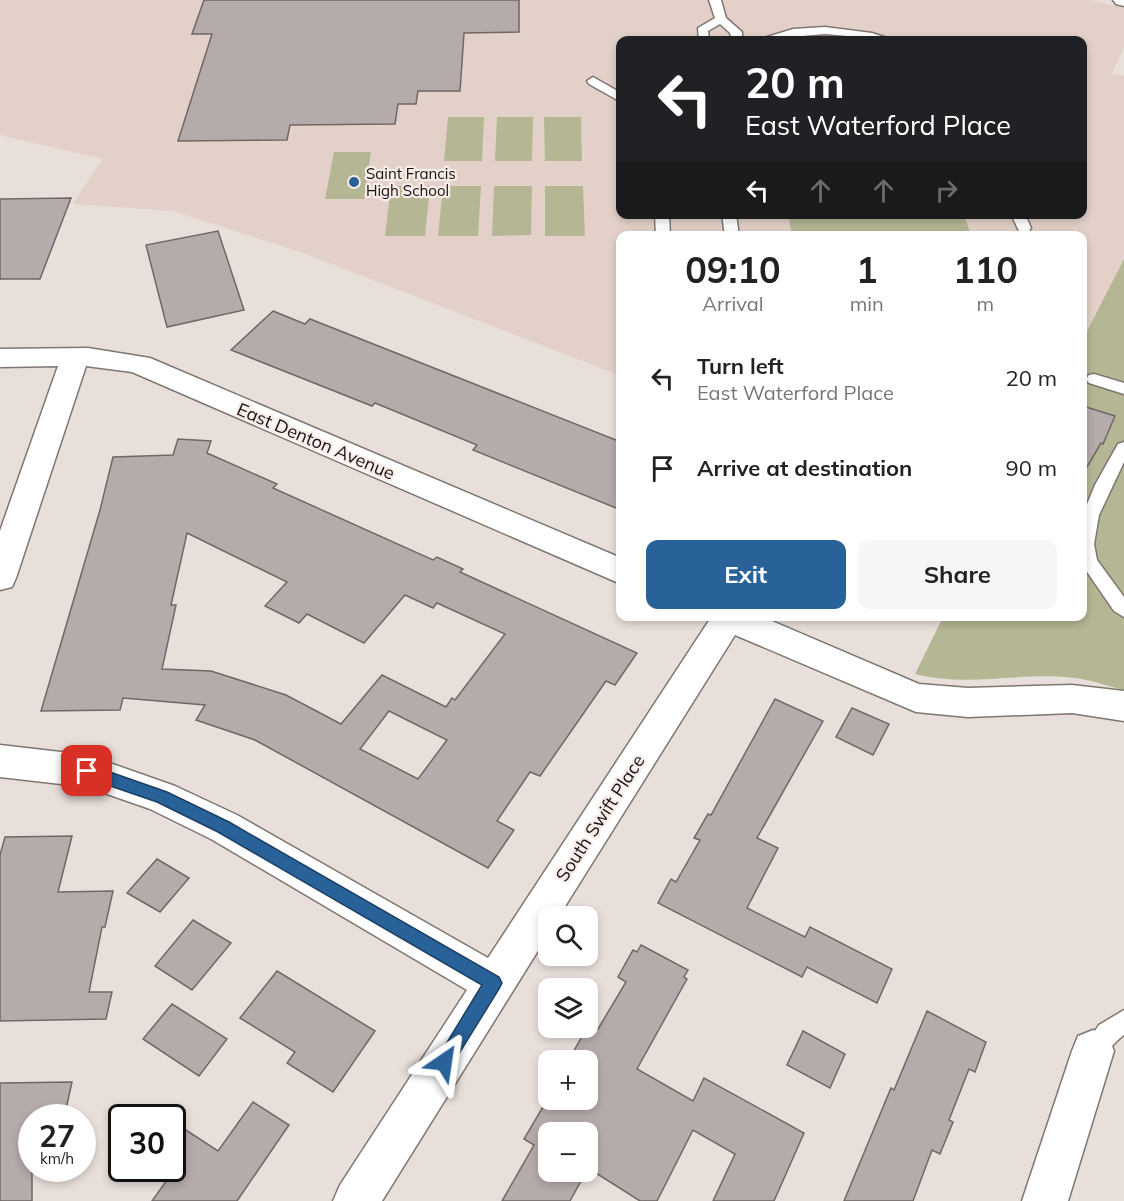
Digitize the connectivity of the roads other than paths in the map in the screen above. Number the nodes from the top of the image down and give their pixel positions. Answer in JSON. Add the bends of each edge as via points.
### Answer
{"nodes":[{"id":1,"x":715,"y":0,"type":"edge"},
{"id":2,"x":721,"y":19,"type":"junction"},
{"id":3,"x":703,"y":36,"type":"edge"},
{"id":4,"x":737,"y":36,"type":"edge"},
{"id":5,"x":780,"y":36,"type":"edge"},
{"id":6,"x":862,"y":36,"type":"edge"},
{"id":7,"x":593,"y":81,"type":"dead end"},
{"id":8,"x":616,"y":95,"type":"edge"},
{"id":9,"x":75,"y":357,"type":"junction"},
{"id":10,"x":0,"y":358,"type":"edge"},
{"id":11,"x":1094,"y":379,"type":"dead end"},
{"id":12,"x":1124,"y":388,"type":"edge"},
{"id":13,"x":1124,"y":448,"type":"edge"},
{"id":14,"x":616,"y":570,"type":"edge"},
{"id":15,"x":0,"y":578,"type":"edge"},
{"id":16,"x":1124,"y":610,"type":"edge"},
{"id":17,"x":724,"y":621,"type":"edge"},
{"id":18,"x":736,"y":621,"type":"edge"},
{"id":19,"x":1124,"y":706,"type":"edge"},
{"id":20,"x":0,"y":761,"type":"edge"},
{"id":21,"x":494,"y":983,"type":"junction"},
{"id":22,"x":1124,"y":1021,"type":"edge"},
{"id":23,"x":1093,"y":1051,"type":"joint"},
{"id":24,"x":356,"y":1201,"type":"edge"},
{"id":25,"x":1045,"y":1201,"type":"edge"}],
"edges":[{"from":1,"to":2,"type":"lane"},
{"from":2,"to":3,"type":"lane","via":[[702,30]]},
{"from":2,"to":4,"type":"lane"},
{"from":5,"to":6,"type":"lane","via":[[837,32]]},
{"from":7,"to":8,"type":"lane"},
{"from":9,"to":10,"type":"street","name":"East Denton Avenue"},
{"from":9,"to":14,"type":"street","name":"East Denton Avenue","via":[[140,365]]},
{"from":9,"to":15,"type":"street"},
{"from":11,"to":12,"type":"lane"},
{"from":13,"to":16,"type":"lane","via":[[1100,488],[1089,527],[1087,557]]},
{"from":17,"to":21,"type":"street","name":"South Swift Place"},
{"from":18,"to":19,"type":"street","via":[[916,698],[943,703],[1054,697],[1103,700]]},
{"from":20,"to":21,"type":"street","via":[[87,771],[162,797],[224,827]]},
{"from":21,"to":24,"type":"street","name":"South Swift Place"},
{"from":22,"to":23,"type":"lane"},
{"from":23,"to":25,"type":"street"}]}
